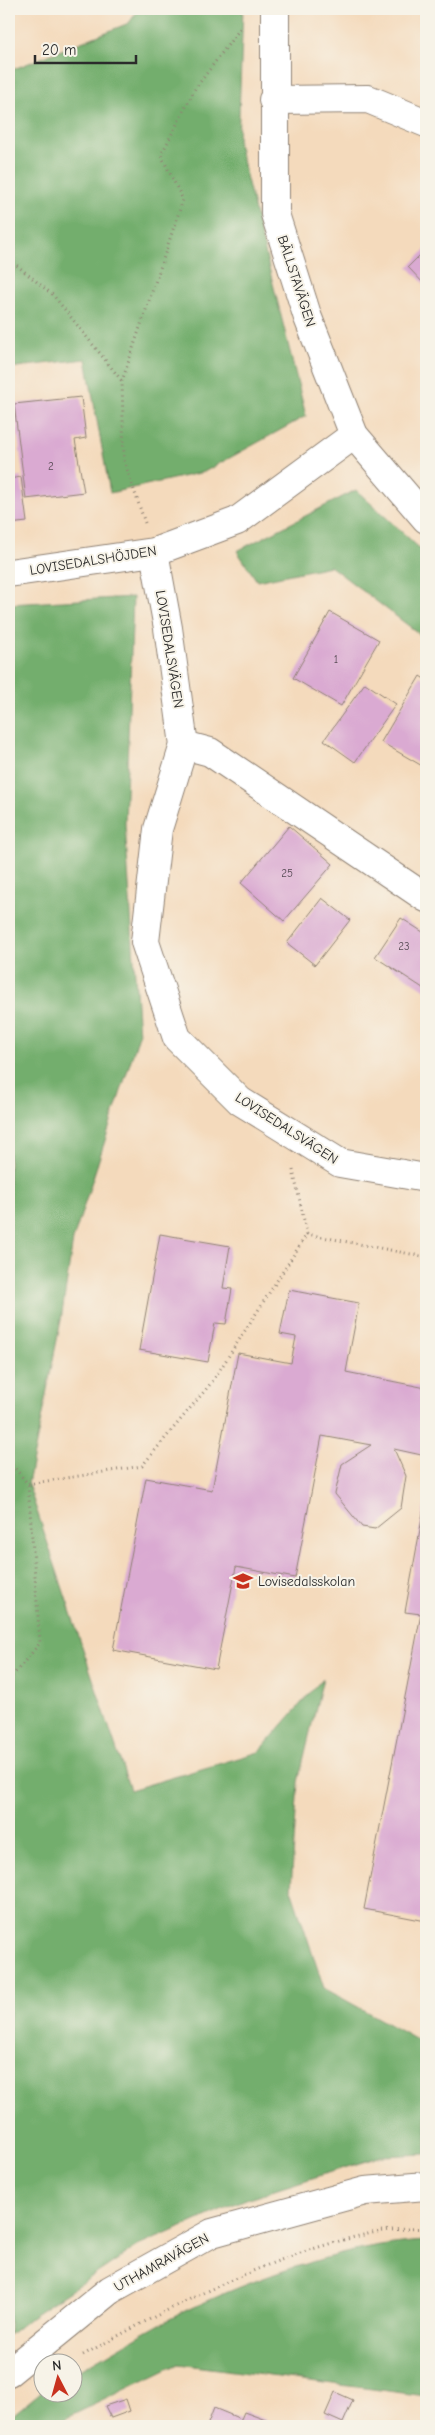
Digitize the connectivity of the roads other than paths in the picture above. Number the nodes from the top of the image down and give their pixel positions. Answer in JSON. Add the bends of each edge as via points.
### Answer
{"nodes":[{"id":1,"x":275,"y":9,"type":"edge"},
{"id":2,"x":273,"y":100,"type":"junction"},
{"id":3,"x":426,"y":124,"type":"edge"},
{"id":4,"x":354,"y":435,"type":"junction"},
{"id":5,"x":426,"y":518,"type":"edge"},
{"id":6,"x":154,"y":552,"type":"junction"},
{"id":7,"x":9,"y":573,"type":"edge"},
{"id":8,"x":184,"y":745,"type":"junction"},
{"id":9,"x":426,"y":898,"type":"edge"},
{"id":10,"x":420,"y":1177,"type":"dead end"},
{"id":11,"x":426,"y":2186,"type":"edge"},
{"id":12,"x":9,"y":2372,"type":"edge"}],
"edges":[{"from":1,"to":2,"type":"street","name":"BÄLLSTAVÄGEN"},
{"from":2,"to":3,"type":"street","via":[[368,99]]},
{"from":2,"to":4,"type":"street","name":"BÄLLSTAVÄGEN","via":[[275,214],[308,318]]},
{"from":4,"to":5,"type":"street","name":"BÄLLSTAVÄGEN"},
{"from":4,"to":6,"type":"street","name":"LOVISEDALSHÖJDEN","via":[[237,521]]},
{"from":6,"to":7,"type":"street","name":"LOVISEDALSHÖJDEN"},
{"from":6,"to":8,"type":"street","name":"LOVISEDALSVÄGEN"},
{"from":8,"to":9,"type":"street","via":[[210,752]]},
{"from":8,"to":10,"type":"street","name":"LOVISEDALSVÄGEN","via":[[158,829],[145,942],[177,1038],[240,1102],[340,1163]]},
{"from":11,"to":12,"type":"street","name":"UTHAMRAVÄGEN","via":[[365,2191],[212,2233],[110,2290]]}]}
